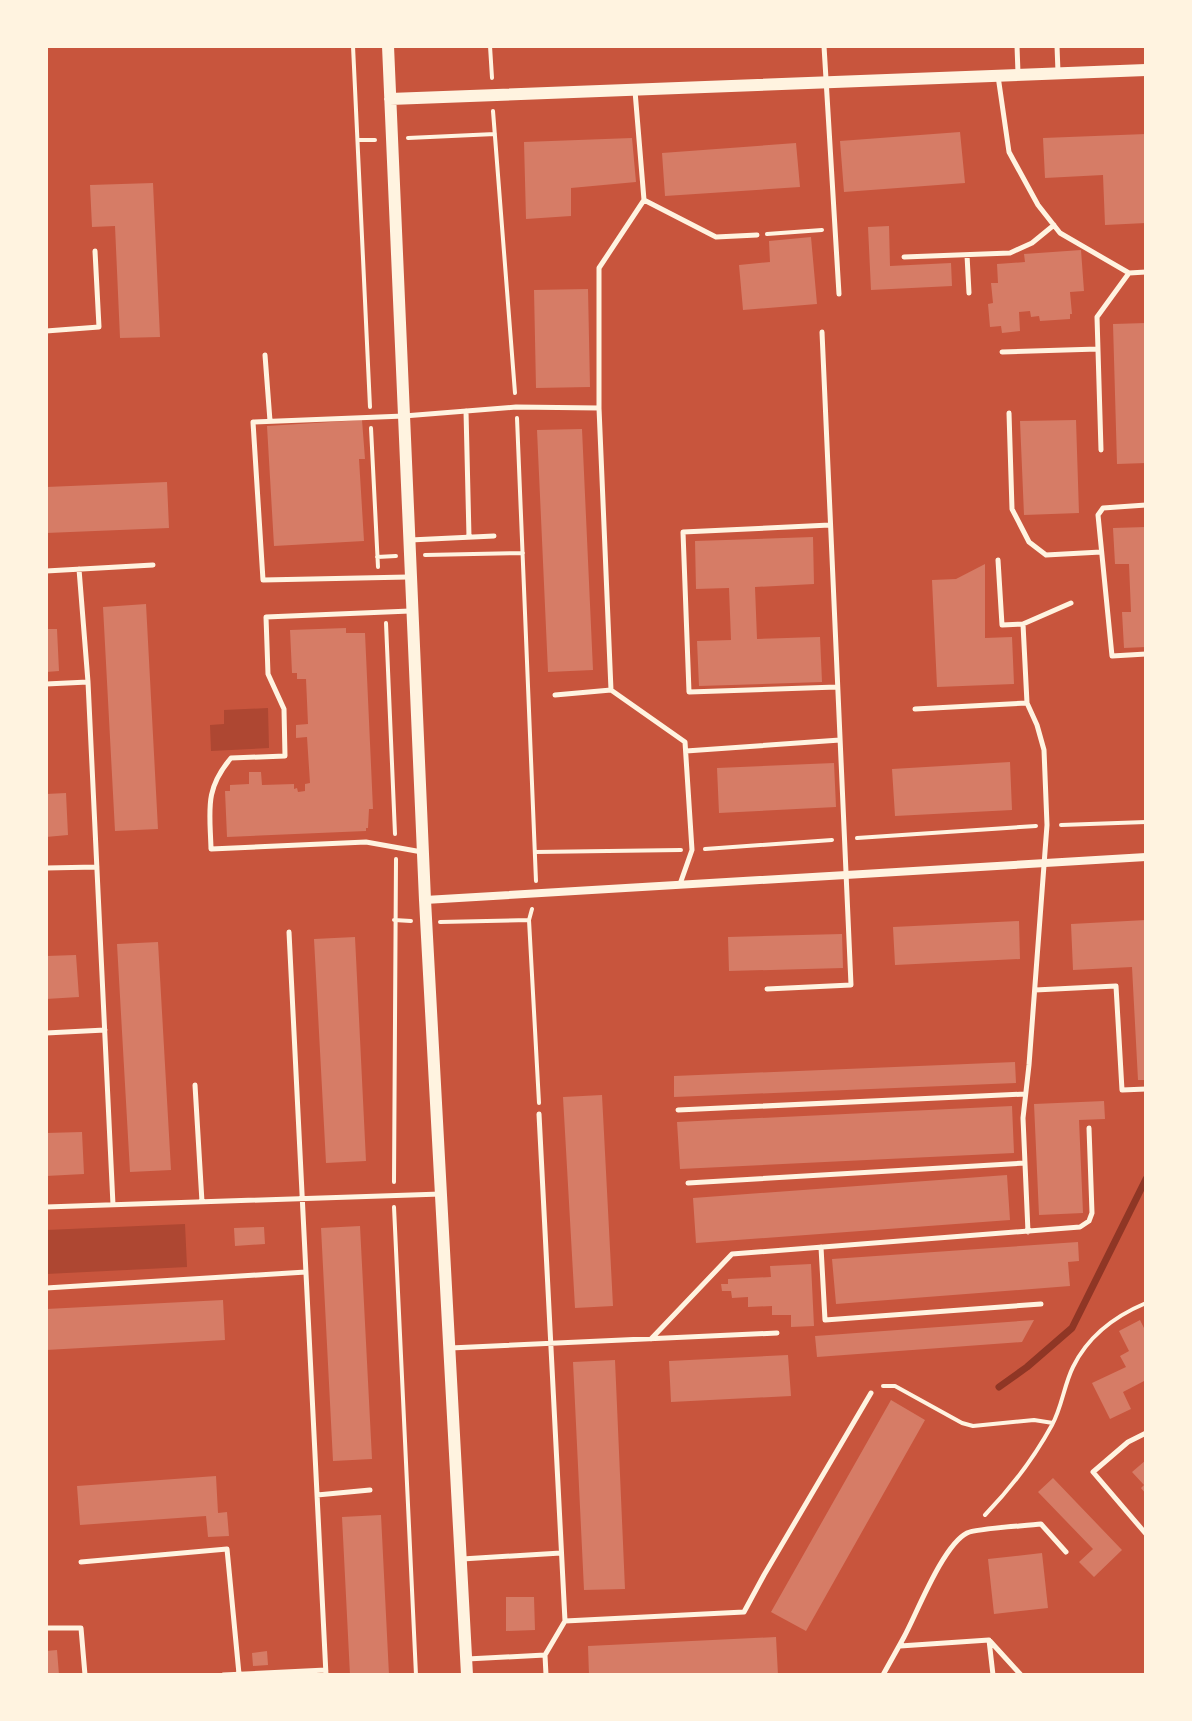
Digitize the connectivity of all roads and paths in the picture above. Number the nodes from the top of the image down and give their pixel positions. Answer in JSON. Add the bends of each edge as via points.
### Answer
{"nodes":[{"id":1,"x":353,"y":46,"type":"edge"},
{"id":2,"x":388,"y":46,"type":"edge"},
{"id":3,"x":490,"y":46,"type":"edge"},
{"id":4,"x":824,"y":46,"type":"edge"},
{"id":5,"x":1017,"y":46,"type":"edge"},
{"id":6,"x":1057,"y":46,"type":"edge"},
{"id":7,"x":1146,"y":70,"type":"edge"},
{"id":8,"x":1058,"y":73,"type":"junction"},
{"id":9,"x":1018,"y":75,"type":"junction"},
{"id":10,"x":998,"y":76,"type":"junction"},
{"id":11,"x":826,"y":82,"type":"junction"},
{"id":12,"x":635,"y":90,"type":"junction"},
{"id":13,"x":492,"y":95,"type":"junction"},
{"id":14,"x":390,"y":99,"type":"junction"},
{"id":15,"x":495,"y":134,"type":"junction"},
{"id":16,"x":391,"y":139,"type":"junction"},
{"id":17,"x":358,"y":140,"type":"junction"},
{"id":18,"x":644,"y":200,"type":"junction"},
{"id":19,"x":1054,"y":225,"type":"junction"},
{"id":20,"x":834,"y":230,"type":"junction"},
{"id":21,"x":757,"y":235,"type":"joint"},
{"id":22,"x":95,"y":251,"type":"dead end"},
{"id":23,"x":967,"y":255,"type":"junction"},
{"id":24,"x":904,"y":257,"type":"dead end"},
{"id":25,"x":1146,"y":272,"type":"edge"},
{"id":26,"x":1129,"y":273,"type":"junction"},
{"id":27,"x":969,"y":293,"type":"dead end"},
{"id":28,"x":839,"y":294,"type":"dead end"},
{"id":29,"x":46,"y":331,"type":"edge"},
{"id":30,"x":822,"y":332,"type":"dead end"},
{"id":31,"x":1098,"y":349,"type":"junction"},
{"id":32,"x":1002,"y":352,"type":"dead end"},
{"id":33,"x":265,"y":355,"type":"dead end"},
{"id":34,"x":516,"y":407,"type":"junction"},
{"id":35,"x":599,"y":408,"type":"junction"},
{"id":36,"x":466,"y":411,"type":"junction"},
{"id":37,"x":1009,"y":413,"type":"dead end"},
{"id":38,"x":404,"y":416,"type":"junction"},
{"id":39,"x":370,"y":417,"type":"junction"},
{"id":40,"x":270,"y":421,"type":"junction"},
{"id":41,"x":1101,"y":450,"type":"dead end"},
{"id":42,"x":1146,"y":505,"type":"edge"},
{"id":43,"x":830,"y":525,"type":"junction"},
{"id":44,"x":494,"y":536,"type":"dead end"},
{"id":45,"x":469,"y":537,"type":"junction"},
{"id":46,"x":409,"y":540,"type":"junction"},
{"id":47,"x":1101,"y":552,"type":"junction"},
{"id":48,"x":523,"y":553,"type":"junction"},
{"id":49,"x":410,"y":556,"type":"junction"},
{"id":50,"x":377,"y":557,"type":"junction"},
{"id":51,"x":998,"y":560,"type":"dead end"},
{"id":52,"x":153,"y":565,"type":"dead end"},
{"id":53,"x":79,"y":569,"type":"junction"},
{"id":54,"x":46,"y":571,"type":"edge"},
{"id":55,"x":411,"y":576,"type":"junction"},
{"id":56,"x":378,"y":577,"type":"junction"},
{"id":57,"x":1071,"y":603,"type":"dead end"},
{"id":58,"x":413,"y":611,"type":"junction"},
{"id":59,"x":385,"y":612,"type":"junction"},
{"id":60,"x":1023,"y":624,"type":"junction"},
{"id":61,"x":1146,"y":654,"type":"edge"},
{"id":62,"x":88,"y":682,"type":"junction"},
{"id":63,"x":46,"y":684,"type":"edge"},
{"id":64,"x":837,"y":687,"type":"junction"},
{"id":65,"x":611,"y":690,"type":"junction"},
{"id":66,"x":555,"y":695,"type":"dead end"},
{"id":67,"x":1027,"y":703,"type":"junction"},
{"id":68,"x":915,"y":709,"type":"dead end"},
{"id":69,"x":840,"y":740,"type":"junction"},
{"id":70,"x":686,"y":751,"type":"junction"},
{"id":71,"x":396,"y":847,"type":"junction"},
{"id":72,"x":423,"y":852,"type":"junction"},
{"id":73,"x":1146,"y":857,"type":"edge"},
{"id":74,"x":1044,"y":864,"type":"junction"},
{"id":75,"x":97,"y":867,"type":"junction"},
{"id":76,"x":46,"y":868,"type":"edge"},
{"id":77,"x":847,"y":875,"type":"junction"},
{"id":78,"x":680,"y":884,"type":"junction"},
{"id":79,"x":537,"y":892,"type":"junction"},
{"id":80,"x":425,"y":900,"type":"junction"},
{"id":81,"x":394,"y":920,"type":"junction"},
{"id":82,"x":529,"y":920,"type":"junction"},
{"id":83,"x":427,"y":922,"type":"junction"},
{"id":84,"x":289,"y":932,"type":"dead end"},
{"id":85,"x":767,"y":989,"type":"dead end"},
{"id":86,"x":1035,"y":990,"type":"junction"},
{"id":87,"x":105,"y":1030,"type":"junction"},
{"id":88,"x":46,"y":1033,"type":"edge"},
{"id":89,"x":195,"y":1085,"type":"dead end"},
{"id":90,"x":1146,"y":1089,"type":"edge"},
{"id":91,"x":1025,"y":1094,"type":"junction"},
{"id":92,"x":678,"y":1110,"type":"dead end"},
{"id":93,"x":539,"y":1114,"type":"joint"},
{"id":94,"x":1089,"y":1128,"type":"dead end"},
{"id":95,"x":1025,"y":1163,"type":"junction"},
{"id":96,"x":688,"y":1183,"type":"dead end"},
{"id":97,"x":441,"y":1194,"type":"junction"},
{"id":98,"x":394,"y":1195,"type":"junction"},
{"id":99,"x":303,"y":1198,"type":"junction"},
{"id":100,"x":202,"y":1202,"type":"junction"},
{"id":101,"x":113,"y":1205,"type":"junction"},
{"id":102,"x":46,"y":1207,"type":"edge"},
{"id":103,"x":1028,"y":1232,"type":"junction"},
{"id":104,"x":821,"y":1247,"type":"junction"},
{"id":105,"x":306,"y":1272,"type":"junction"},
{"id":106,"x":46,"y":1288,"type":"edge"},
{"id":107,"x":1146,"y":1303,"type":"edge"},
{"id":108,"x":1041,"y":1304,"type":"dead end"},
{"id":109,"x":777,"y":1333,"type":"dead end"},
{"id":110,"x":651,"y":1339,"type":"junction"},
{"id":111,"x":551,"y":1344,"type":"junction"},
{"id":112,"x":450,"y":1348,"type":"junction"},
{"id":113,"x":871,"y":1393,"type":"joint"},
{"id":114,"x":1053,"y":1423,"type":"junction"},
{"id":115,"x":1146,"y":1433,"type":"edge"},
{"id":116,"x":370,"y":1490,"type":"dead end"},
{"id":117,"x":317,"y":1495,"type":"junction"},
{"id":118,"x":968,"y":1532,"type":"junction"},
{"id":119,"x":1146,"y":1534,"type":"edge"},
{"id":120,"x":1066,"y":1552,"type":"dead end"},
{"id":121,"x":561,"y":1553,"type":"junction"},
{"id":122,"x":461,"y":1559,"type":"junction"},
{"id":123,"x":81,"y":1562,"type":"dead end"},
{"id":124,"x":565,"y":1621,"type":"junction"},
{"id":125,"x":46,"y":1628,"type":"edge"},
{"id":126,"x":989,"y":1640,"type":"junction"},
{"id":127,"x":899,"y":1646,"type":"junction"},
{"id":128,"x":545,"y":1655,"type":"junction"},
{"id":129,"x":467,"y":1659,"type":"junction"},
{"id":130,"x":326,"y":1673,"type":"edge"},
{"id":131,"x":239,"y":1674,"type":"edge"},
{"id":132,"x":85,"y":1675,"type":"edge"},
{"id":133,"x":223,"y":1675,"type":"edge"},
{"id":134,"x":416,"y":1675,"type":"edge"},
{"id":135,"x":467,"y":1675,"type":"edge"},
{"id":136,"x":546,"y":1675,"type":"edge"},
{"id":137,"x":883,"y":1675,"type":"edge"},
{"id":138,"x":993,"y":1675,"type":"edge"},
{"id":139,"x":1021,"y":1675,"type":"edge"}],
"edges":[{"from":1,"to":17,"type":"path"},
{"from":2,"to":14,"type":"street"},
{"from":3,"to":13,"type":"path"},
{"from":4,"to":11,"type":"lane"},
{"from":5,"to":9,"type":"lane"},
{"from":6,"to":8,"type":"lane"},
{"from":7,"to":8,"type":"street"},
{"from":8,"to":9,"type":"street"},
{"from":9,"to":10,"type":"street"},
{"from":10,"to":11,"type":"street"},
{"from":10,"to":19,"type":"lane","via":[[1009,152]]},
{"from":11,"to":12,"type":"street"},
{"from":11,"to":20,"type":"lane"},
{"from":12,"to":13,"type":"street"},
{"from":12,"to":18,"type":"lane"},
{"from":13,"to":14,"type":"street"},
{"from":13,"to":15,"type":"path"},
{"from":14,"to":16,"type":"street"},
{"from":15,"to":16,"type":"path"},
{"from":15,"to":34,"type":"path"},
{"from":16,"to":17,"type":"path"},
{"from":16,"to":38,"type":"street"},
{"from":17,"to":39,"type":"path"},
{"from":18,"to":21,"type":"lane","via":[[716,237]]},
{"from":18,"to":35,"type":"lane","via":[[599,268]]},
{"from":19,"to":23,"type":"lane","via":[[1010,253]]},
{"from":19,"to":26,"type":"lane"},
{"from":20,"to":21,"type":"path"},
{"from":20,"to":28,"type":"lane"},
{"from":22,"to":29,"type":"lane","via":[[99,327]]},
{"from":23,"to":24,"type":"lane"},
{"from":23,"to":27,"type":"lane"},
{"from":25,"to":26,"type":"lane"},
{"from":26,"to":31,"type":"lane","via":[[1097,317]]},
{"from":30,"to":43,"type":"lane"},
{"from":31,"to":32,"type":"lane"},
{"from":31,"to":41,"type":"lane"},
{"from":33,"to":40,"type":"lane"},
{"from":34,"to":35,"type":"lane"},
{"from":34,"to":36,"type":"lane"},
{"from":34,"to":48,"type":"path"},
{"from":35,"to":65,"type":"lane"},
{"from":36,"to":38,"type":"lane"},
{"from":36,"to":45,"type":"lane"},
{"from":37,"to":47,"type":"lane","via":[[1012,509],[1029,542],[1046,555]]},
{"from":38,"to":39,"type":"lane"},
{"from":38,"to":46,"type":"street"},
{"from":39,"to":40,"type":"lane"},
{"from":39,"to":50,"type":"path"},
{"from":40,"to":56,"type":"lane","via":[[253,422],[263,580]]},
{"from":42,"to":47,"type":"lane","via":[[1101,509]]},
{"from":43,"to":64,"type":"lane"},
{"from":43,"to":64,"type":"lane","via":[[683,532],[689,692]]},
{"from":44,"to":45,"type":"lane"},
{"from":45,"to":46,"type":"lane"},
{"from":46,"to":49,"type":"street"},
{"from":47,"to":61,"type":"lane","via":[[1112,656]]},
{"from":48,"to":49,"type":"path"},
{"from":48,"to":79,"type":"path"},
{"from":49,"to":50,"type":"path"},
{"from":49,"to":55,"type":"street"},
{"from":50,"to":56,"type":"path"},
{"from":51,"to":60,"type":"lane","via":[[1002,625]]},
{"from":52,"to":53,"type":"lane"},
{"from":53,"to":54,"type":"lane"},
{"from":53,"to":62,"type":"lane"},
{"from":55,"to":56,"type":"lane"},
{"from":55,"to":58,"type":"street"},
{"from":57,"to":60,"type":"lane"},
{"from":58,"to":59,"type":"lane"},
{"from":58,"to":72,"type":"street"},
{"from":59,"to":71,"type":"path"},
{"from":59,"to":71,"type":"lane","via":[[266,617],[268,674],[284,709],[285,756],[231,758],[222,769],[209,802],[211,849],[366,842]]},
{"from":60,"to":67,"type":"lane"},
{"from":62,"to":63,"type":"lane"},
{"from":62,"to":75,"type":"lane"},
{"from":64,"to":69,"type":"lane"},
{"from":65,"to":66,"type":"lane"},
{"from":65,"to":70,"type":"lane","via":[[685,742]]},
{"from":67,"to":68,"type":"lane"},
{"from":67,"to":74,"type":"lane","via":[[1044,750]]},
{"from":69,"to":70,"type":"lane"},
{"from":69,"to":77,"type":"lane"},
{"from":70,"to":78,"type":"lane","via":[[692,850]]},
{"from":71,"to":72,"type":"lane"},
{"from":71,"to":81,"type":"path"},
{"from":72,"to":80,"type":"street"},
{"from":73,"to":74,"type":"street"},
{"from":74,"to":77,"type":"street"},
{"from":74,"to":86,"type":"lane"},
{"from":75,"to":76,"type":"lane"},
{"from":75,"to":87,"type":"lane"},
{"from":77,"to":78,"type":"street"},
{"from":77,"to":85,"type":"lane","via":[[851,985]]},
{"from":78,"to":79,"type":"street"},
{"from":79,"to":80,"type":"street"},
{"from":79,"to":82,"type":"path"},
{"from":80,"to":83,"type":"street"},
{"from":81,"to":83,"type":"path"},
{"from":81,"to":98,"type":"path"},
{"from":82,"to":83,"type":"path"},
{"from":82,"to":93,"type":"path"},
{"from":83,"to":97,"type":"street"},
{"from":84,"to":99,"type":"lane"},
{"from":86,"to":90,"type":"lane","via":[[1116,986],[1122,1090]]},
{"from":86,"to":91,"type":"lane"},
{"from":87,"to":88,"type":"lane"},
{"from":87,"to":101,"type":"lane"},
{"from":89,"to":100,"type":"lane"},
{"from":91,"to":92,"type":"lane"},
{"from":91,"to":95,"type":"lane"},
{"from":93,"to":111,"type":"lane"},
{"from":94,"to":103,"type":"lane","via":[[1089,1221],[1074,1229]]},
{"from":95,"to":96,"type":"lane"},
{"from":95,"to":103,"type":"lane"},
{"from":97,"to":98,"type":"lane"},
{"from":97,"to":112,"type":"street"},
{"from":98,"to":99,"type":"lane"},
{"from":98,"to":134,"type":"path"},
{"from":99,"to":100,"type":"lane"},
{"from":99,"to":105,"type":"lane"},
{"from":100,"to":101,"type":"lane"},
{"from":101,"to":102,"type":"lane"},
{"from":103,"to":104,"type":"lane"},
{"from":104,"to":108,"type":"lane","via":[[825,1320]]},
{"from":104,"to":110,"type":"lane","via":[[732,1254]]},
{"from":105,"to":106,"type":"lane"},
{"from":105,"to":117,"type":"lane"},
{"from":107,"to":114,"type":"path","via":[[1107,1324],[1089,1342],[1072,1367]]},
{"from":109,"to":110,"type":"lane"},
{"from":110,"to":111,"type":"lane"},
{"from":111,"to":112,"type":"lane"},
{"from":111,"to":121,"type":"lane"},
{"from":112,"to":122,"type":"street"},
{"from":113,"to":114,"type":"path","via":[[895,1386],[973,1426]]},
{"from":113,"to":124,"type":"lane","via":[[744,1612]]},
{"from":114,"to":118,"type":"path","via":[[1007,1492]]},
{"from":115,"to":119,"type":"lane","via":[[1093,1472]]},
{"from":116,"to":117,"type":"lane"},
{"from":117,"to":130,"type":"lane"},
{"from":118,"to":120,"type":"lane","via":[[1041,1524]]},
{"from":118,"to":127,"type":"lane","via":[[926,1590]]},
{"from":121,"to":122,"type":"lane"},
{"from":121,"to":124,"type":"lane"},
{"from":122,"to":129,"type":"street"},
{"from":123,"to":131,"type":"lane","via":[[227,1549]]},
{"from":124,"to":128,"type":"lane"},
{"from":125,"to":132,"type":"lane","via":[[81,1628]]},
{"from":126,"to":127,"type":"lane"},
{"from":126,"to":138,"type":"lane"},
{"from":126,"to":139,"type":"lane"},
{"from":127,"to":137,"type":"lane"},
{"from":128,"to":129,"type":"lane"},
{"from":128,"to":136,"type":"lane"},
{"from":129,"to":135,"type":"street"},
{"from":130,"to":131,"type":"lane"},
{"from":131,"to":133,"type":"lane"}]}
